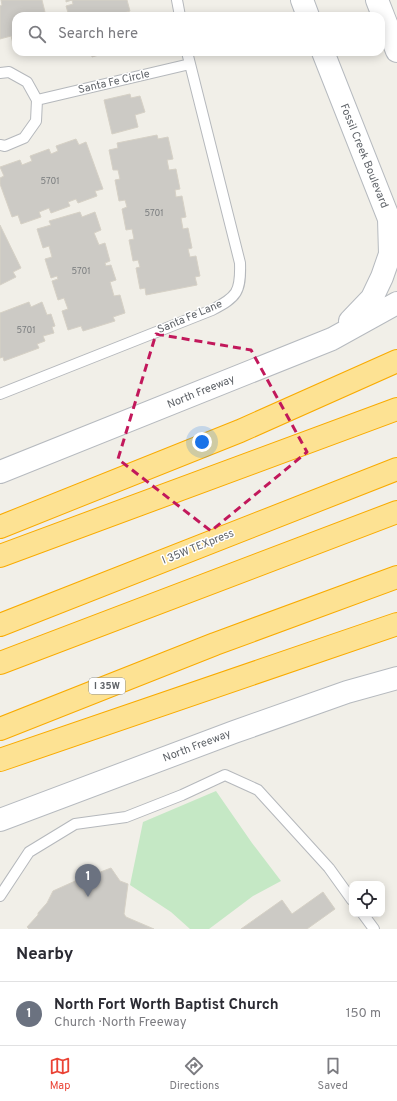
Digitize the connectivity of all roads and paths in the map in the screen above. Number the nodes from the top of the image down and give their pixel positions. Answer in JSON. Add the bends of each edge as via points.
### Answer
{"nodes":[{"id":1,"x":176,"y":0,"type":"edge"},
{"id":2,"x":302,"y":0,"type":"edge"},
{"id":3,"x":377,"y":0,"type":"edge"},
{"id":4,"x":179,"y":12,"type":"edge"},
{"id":5,"x":306,"y":12,"type":"edge"},
{"id":6,"x":382,"y":12,"type":"edge"},
{"id":7,"x":385,"y":20,"type":"edge"},
{"id":8,"x":397,"y":51,"type":"edge"},
{"id":9,"x":188,"y":56,"type":"edge"},
{"id":10,"x":325,"y":56,"type":"edge"},
{"id":11,"x":190,"y":64,"type":"junction"},
{"id":12,"x":0,"y":73,"type":"edge"},
{"id":13,"x":37,"y":100,"type":"junction"},
{"id":14,"x":0,"y":145,"type":"edge"},
{"id":15,"x":397,"y":303,"type":"edge"},
{"id":16,"x":332,"y":339,"type":"junction"},
{"id":17,"x":397,"y":361,"type":"edge"},
{"id":18,"x":0,"y":394,"type":"edge"},
{"id":19,"x":397,"y":409,"type":"edge"},
{"id":20,"x":397,"y":468,"type":"edge"},
{"id":21,"x":0,"y":472,"type":"edge"},
{"id":22,"x":397,"y":512,"type":"edge"},
{"id":23,"x":0,"y":527,"type":"edge"},
{"id":24,"x":0,"y":556,"type":"edge"},
{"id":25,"x":397,"y":577,"type":"edge"},
{"id":26,"x":397,"y":624,"type":"edge"},
{"id":27,"x":0,"y":625,"type":"edge"},
{"id":28,"x":0,"y":663,"type":"edge"},
{"id":29,"x":397,"y":678,"type":"edge"},
{"id":30,"x":0,"y":729,"type":"edge"},
{"id":31,"x":0,"y":760,"type":"edge"},
{"id":32,"x":0,"y":820,"type":"edge"},
{"id":33,"x":0,"y":896,"type":"edge"},
{"id":34,"x":349,"y":896,"type":"edge"},
{"id":35,"x":365,"y":917,"type":"edge"},
{"id":36,"x":374,"y":929,"type":"edge"}],
"edges":[{"from":1,"to":4,"type":"lane"},
{"from":2,"to":5,"type":"main road"},
{"from":3,"to":6,"type":"main road"},
{"from":7,"to":8,"type":"main road"},
{"from":9,"to":11,"type":"lane","name":"Santa Fe Lane"},
{"from":10,"to":16,"type":"main road","name":"Fossil Creek Boulevard","via":[[389,219],[390,254],[372,298]]},
{"from":11,"to":13,"type":"lane","name":"Santa Fe Circle"},
{"from":11,"to":18,"type":"lane","name":"Santa Fe Lane","via":[[240,263],[238,290],[229,301],[212,310]]},
{"from":12,"to":13,"type":"lane","via":[[9,72],[27,82]]},
{"from":13,"to":14,"type":"lane","via":[[36,121],[24,138],[5,146]]},
{"from":15,"to":16,"type":"main road","name":"North Freeway"},
{"from":16,"to":21,"type":"main road","name":"North Freeway"},
{"from":17,"to":23,"type":"highway","via":[[240,431]]},
{"from":19,"to":24,"type":"highway"},
{"from":20,"to":27,"type":"highway","name":"I 35W TEXpress"},
{"from":22,"to":28,"type":"highway"},
{"from":25,"to":30,"type":"highway","number":"I 35W","via":[[215,644]]},
{"from":26,"to":31,"type":"highway"},
{"from":29,"to":32,"type":"main road","name":"North Freeway","via":[[347,692],[234,732]]},
{"from":33,"to":34,"type":"lane","via":[[30,852],[75,824],[126,817],[225,775],[258,790],[329,868]]},
{"from":35,"to":36,"type":"lane"}]}
